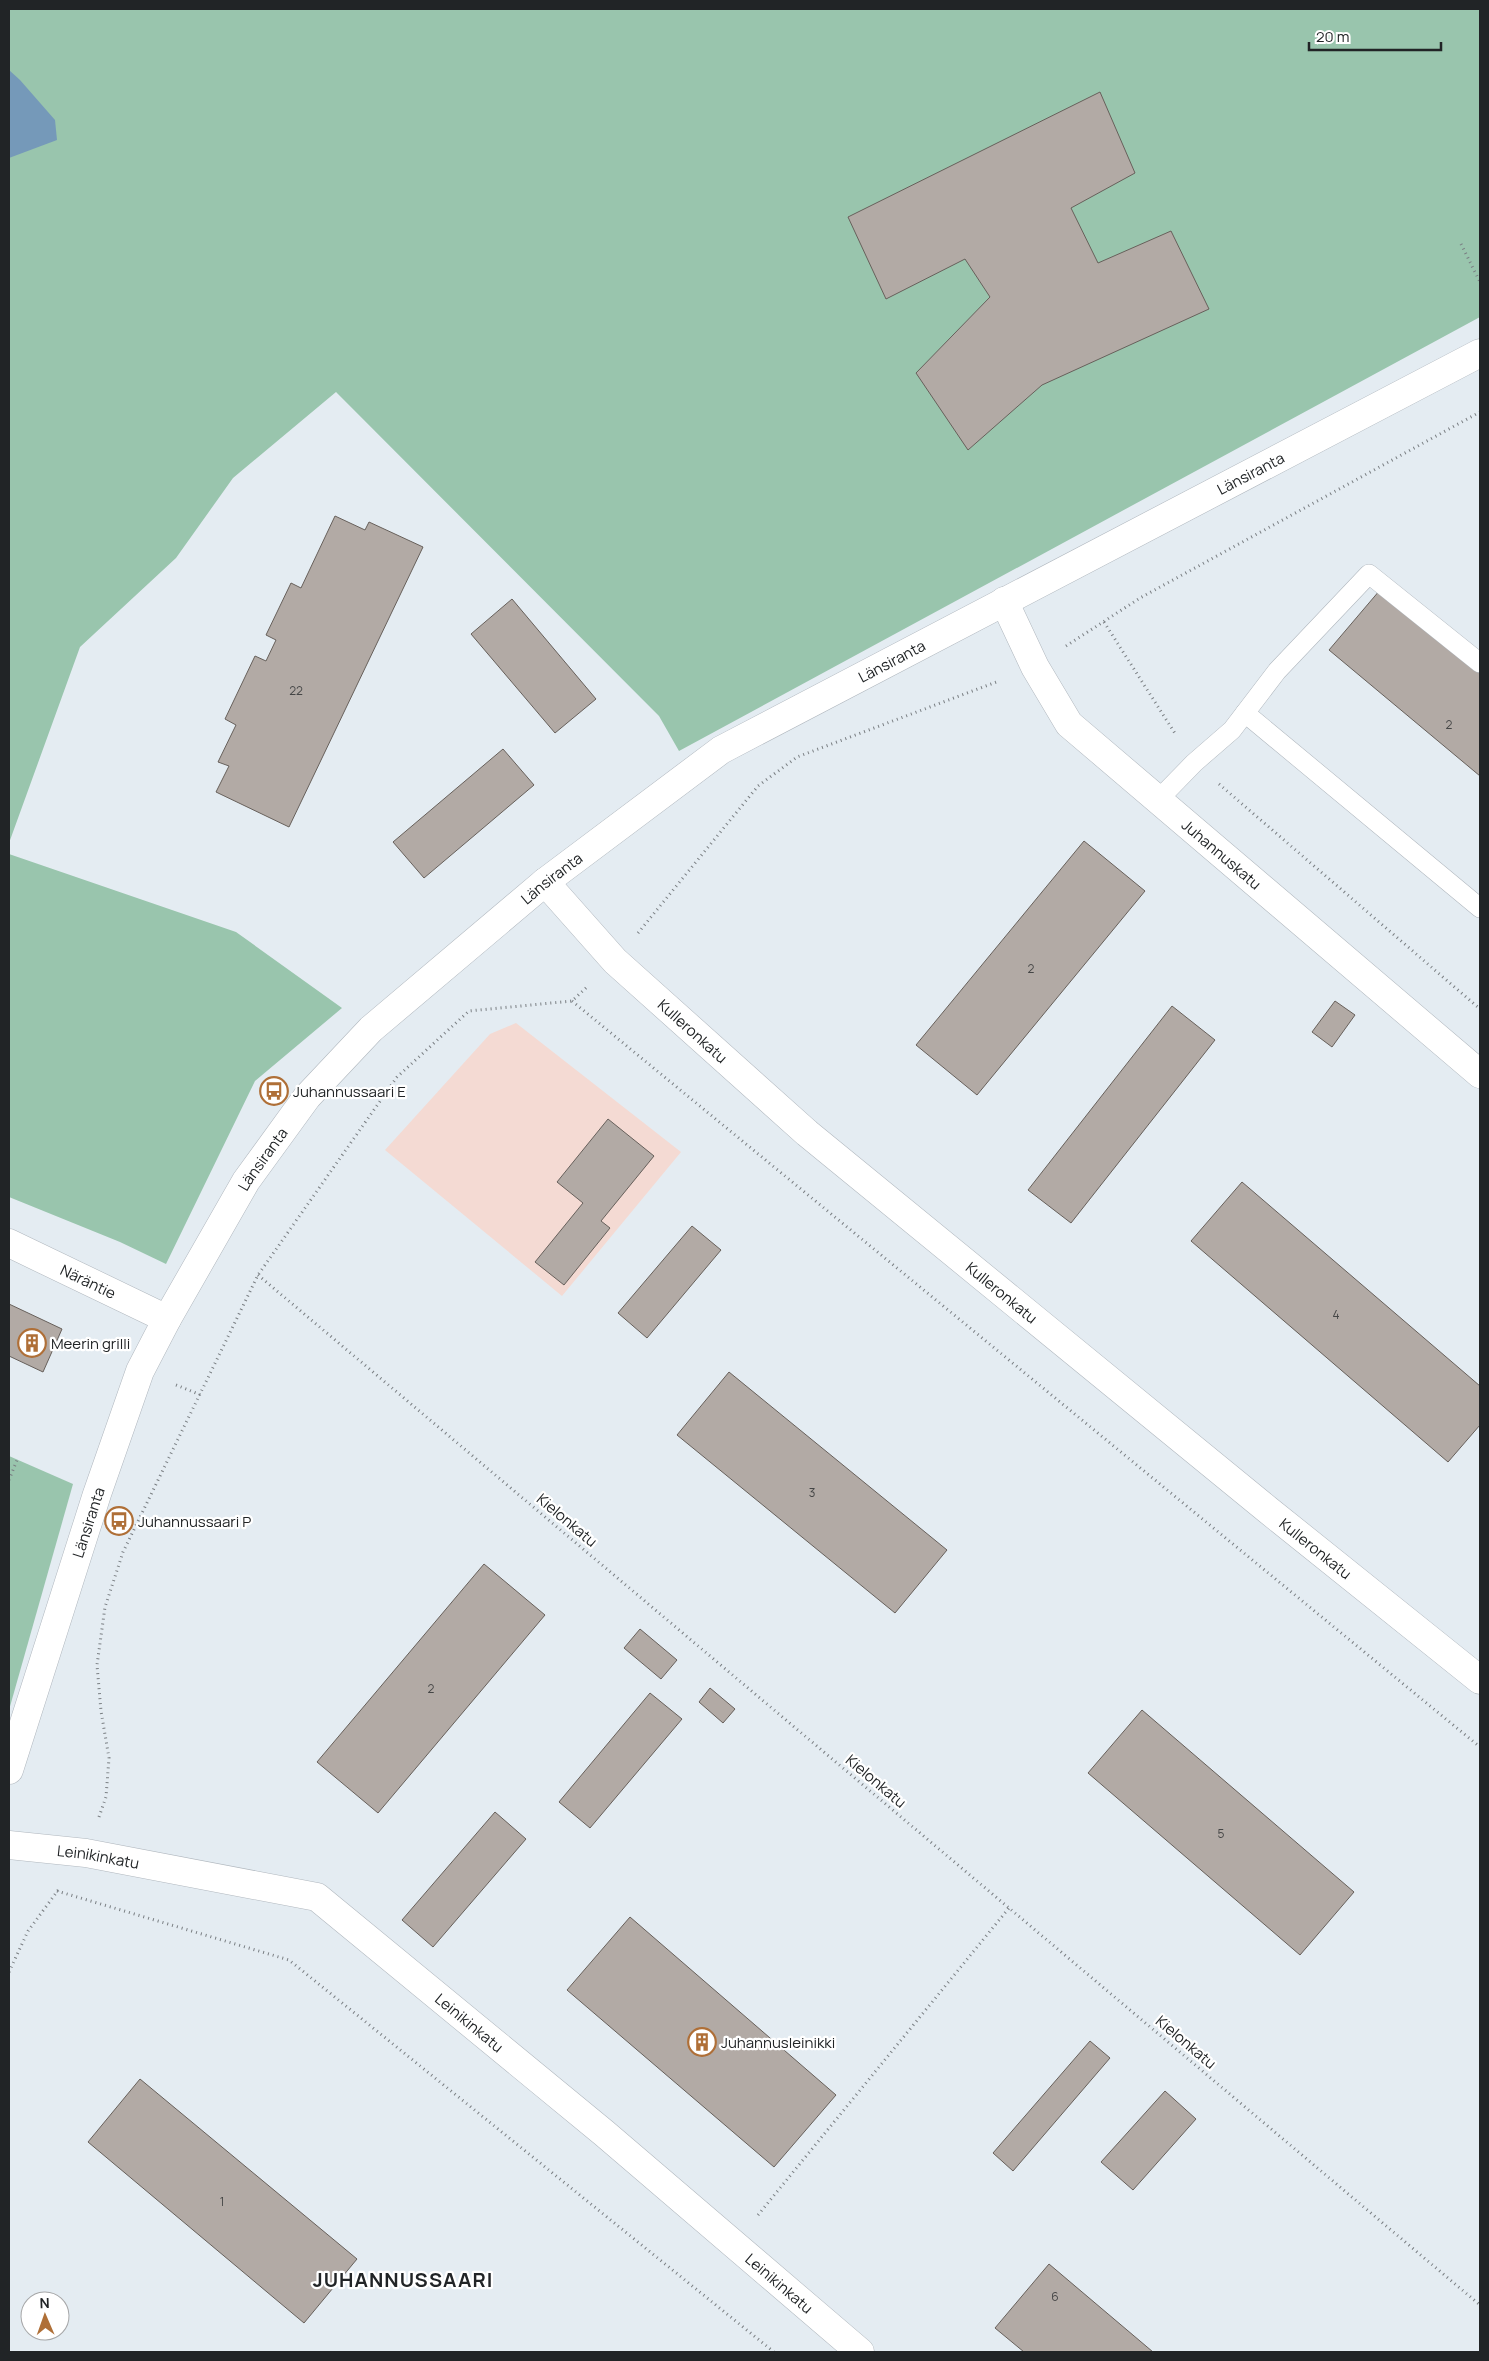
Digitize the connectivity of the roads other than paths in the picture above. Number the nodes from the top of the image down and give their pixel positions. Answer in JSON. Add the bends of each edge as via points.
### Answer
{"nodes":[{"id":1,"x":1480,"y":353,"type":"edge"},
{"id":2,"x":1004,"y":601,"type":"junction"},
{"id":3,"x":1480,"y":663,"type":"edge"},
{"id":4,"x":1245,"y":713,"type":"junction"},
{"id":5,"x":1158,"y":801,"type":"junction"},
{"id":6,"x":546,"y":882,"type":"junction"},
{"id":7,"x":1480,"y":908,"type":"edge"},
{"id":8,"x":1480,"y":1074,"type":"edge"},
{"id":9,"x":9,"y":1243,"type":"edge"},
{"id":10,"x":167,"y":1319,"type":"junction"},
{"id":11,"x":1480,"y":1680,"type":"edge"},
{"id":12,"x":9,"y":1770,"type":"edge"},
{"id":13,"x":9,"y":1845,"type":"edge"},
{"id":14,"x":860,"y":2352,"type":"edge"}],
"edges":[{"from":1,"to":2,"type":"street","name":"Länsiranta"},
{"from":2,"to":5,"type":"street","name":"Juhannuskatu","via":[[1035,667],[1069,724]]},
{"from":2,"to":6,"type":"street","name":"Länsiranta","via":[[721,750]]},
{"from":3,"to":4,"type":"lane","via":[[1369,574],[1277,671]]},
{"from":4,"to":5,"type":"lane","via":[[1232,730]]},
{"from":4,"to":7,"type":"lane"},
{"from":5,"to":8,"type":"street","name":"Juhannuskatu"},
{"from":6,"to":10,"type":"street","name":"Länsiranta","via":[[371,1029],[307,1097],[246,1181]]},
{"from":6,"to":11,"type":"street","name":"Kulleronkatu","via":[[615,961],[814,1139]]},
{"from":9,"to":10,"type":"street","name":"Näräntie"},
{"from":10,"to":12,"type":"street","name":"Länsiranta","via":[[134,1388]]},
{"from":13,"to":14,"type":"street","name":"Leinikinkatu","via":[[86,1852],[317,1897],[604,2133]]}]}
